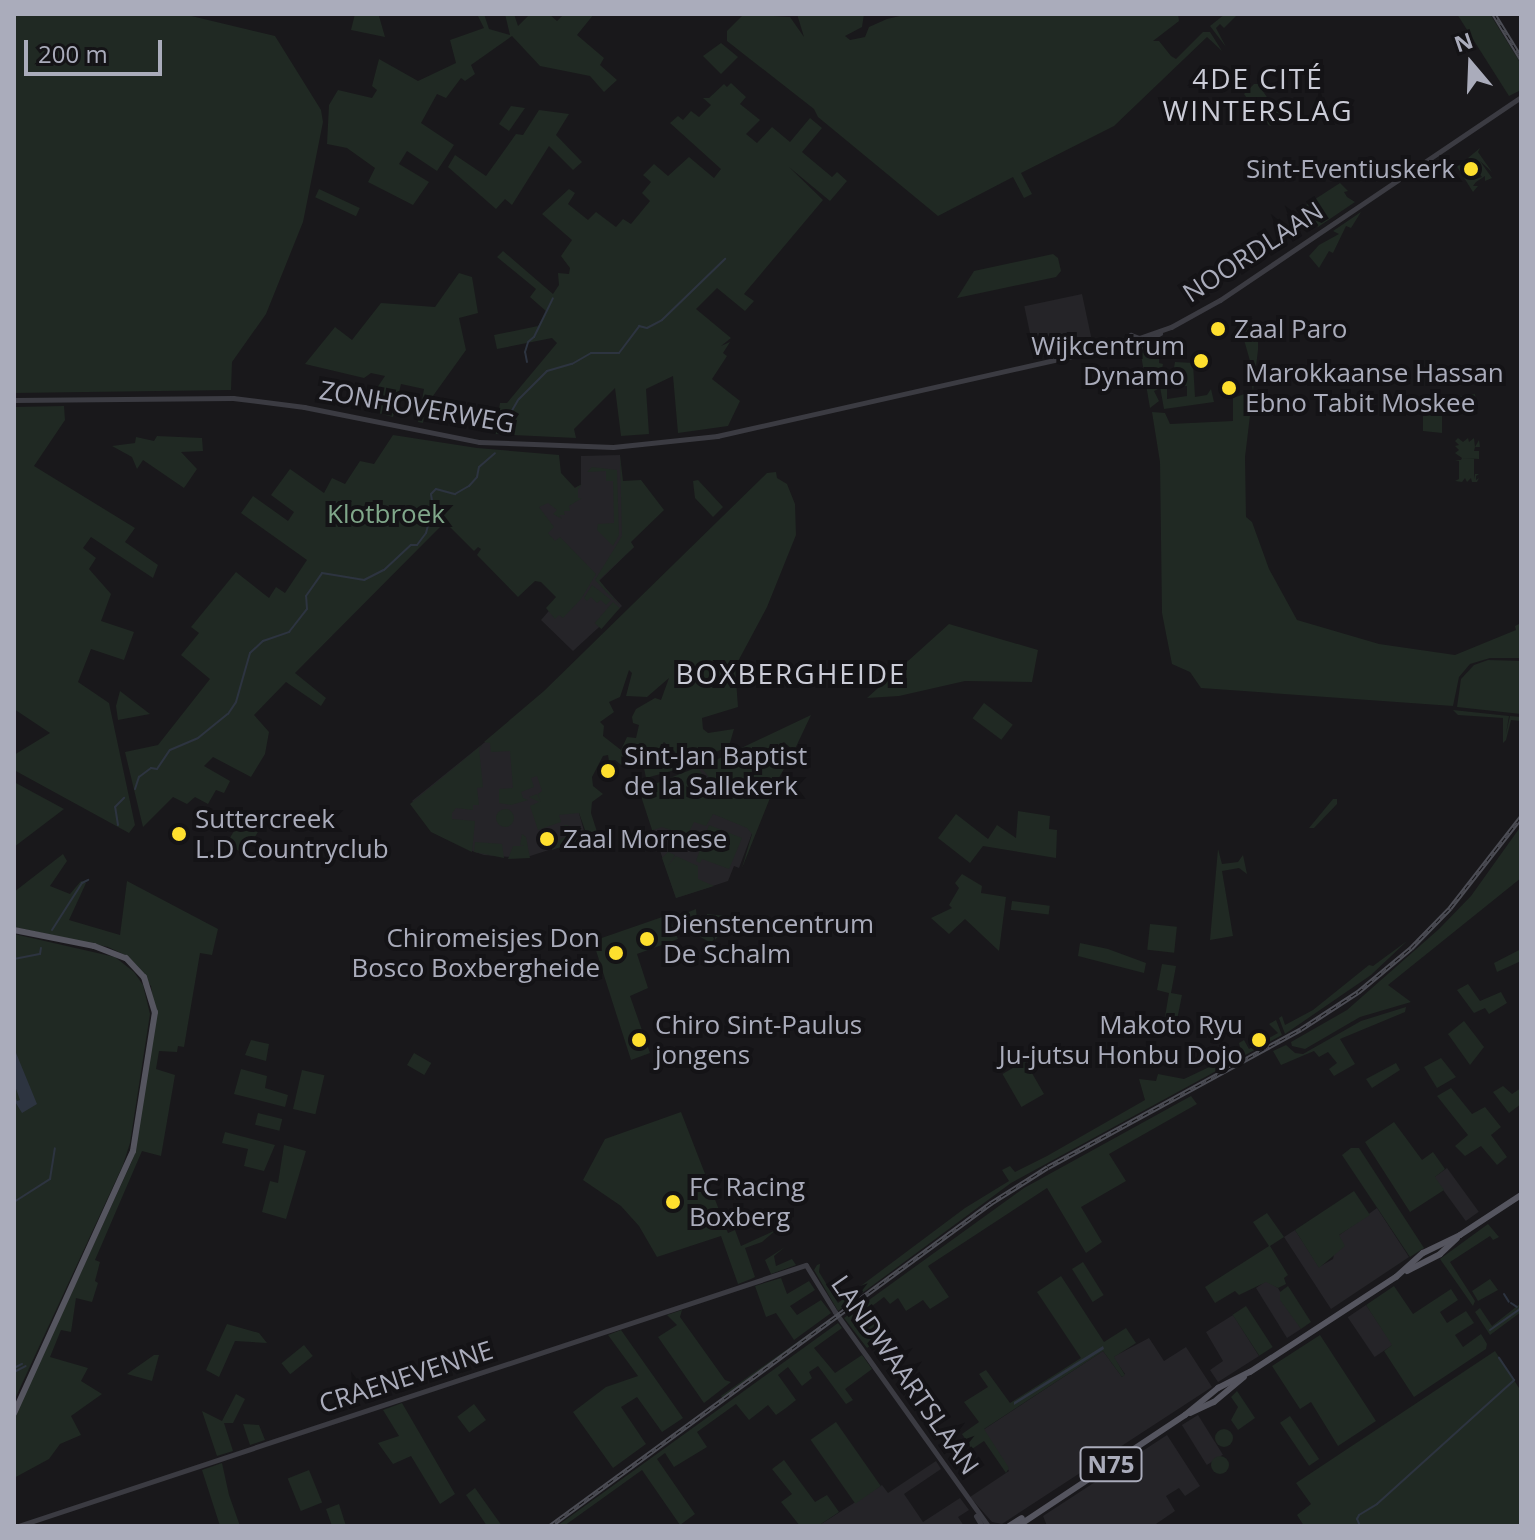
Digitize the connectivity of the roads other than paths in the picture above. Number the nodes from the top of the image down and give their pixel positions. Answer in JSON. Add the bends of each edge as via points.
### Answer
{"nodes":[{"id":1,"x":1521,"y":97,"type":"edge"},
{"id":2,"x":1140,"y":341,"type":"junction"},
{"id":3,"x":1124,"y":345,"type":"junction"},
{"id":4,"x":14,"y":400,"type":"edge"},
{"id":5,"x":14,"y":930,"type":"edge"},
{"id":6,"x":1521,"y":1195,"type":"edge"},
{"id":7,"x":1460,"y":1235,"type":"junction"},
{"id":8,"x":1430,"y":1249,"type":"junction"},
{"id":9,"x":1435,"y":1257,"type":"junction"},
{"id":10,"x":806,"y":1265,"type":"joint"},
{"id":11,"x":1396,"y":1277,"type":"junction"},
{"id":12,"x":1250,"y":1372,"type":"junction"},
{"id":13,"x":1218,"y":1388,"type":"junction"},
{"id":14,"x":1209,"y":1394,"type":"junction"},
{"id":15,"x":1224,"y":1395,"type":"junction"},
{"id":16,"x":1214,"y":1402,"type":"junction"},
{"id":17,"x":14,"y":1413,"type":"edge"},
{"id":18,"x":1185,"y":1415,"type":"junction"},
{"id":19,"x":972,"y":1508,"type":"junction"},
{"id":20,"x":1037,"y":1512,"type":"junction"},
{"id":21,"x":18,"y":1526,"type":"edge"},
{"id":22,"x":982,"y":1526,"type":"edge"},
{"id":23,"x":988,"y":1526,"type":"edge"},
{"id":24,"x":1009,"y":1526,"type":"edge"},
{"id":25,"x":1018,"y":1526,"type":"edge"}],
"edges":[{"from":1,"to":2,"type":"street","name":"NOORDLAAN","via":[[1227,296]]},
{"from":2,"to":3,"type":"street","name":"NOORDLAAN","via":[[1131,335]]},
{"from":2,"to":3,"type":"street","name":"NOORDLAAN","via":[[1136,353]]},
{"from":3,"to":4,"type":"street","name":"ZONHOVERWEG","via":[[742,431],[618,447],[479,442],[233,398]]},
{"from":5,"to":17,"type":"main road","via":[[126,958],[144,977],[155,1012],[133,1151]]},
{"from":6,"to":7,"type":"main road","number":"N75"},
{"from":7,"to":8,"type":"main road","number":"N75"},
{"from":7,"to":9,"type":"main road","number":"N75"},
{"from":8,"to":9,"type":"main road","via":[[1436,1251]]},
{"from":8,"to":11,"type":"main road","number":"N75"},
{"from":9,"to":11,"type":"main road","number":"N75"},
{"from":10,"to":19,"type":"street","name":"LANDWAARTSLAAN"},
{"from":10,"to":21,"type":"street","name":"CRAENEVENNE"},
{"from":11,"to":12,"type":"main road","number":"N75"},
{"from":12,"to":13,"type":"main road","number":"N75"},
{"from":12,"to":15,"type":"main road","number":"N75"},
{"from":13,"to":14,"type":"main road","number":"N75"},
{"from":13,"to":15,"type":"main road"},
{"from":14,"to":16,"type":"main road"},
{"from":14,"to":18,"type":"main road","number":"N75"},
{"from":15,"to":16,"type":"main road","number":"N75"},
{"from":16,"to":18,"type":"main road","number":"N75"},
{"from":18,"to":20,"type":"main road","number":"N75"},
{"from":19,"to":22,"type":"street","name":"LANDWAARTSLAAN"},
{"from":19,"to":23,"type":"street","name":"LANDWAARTSLAAN"},
{"from":20,"to":24,"type":"main road","number":"N75"},
{"from":20,"to":25,"type":"main road","number":"N75"}]}
